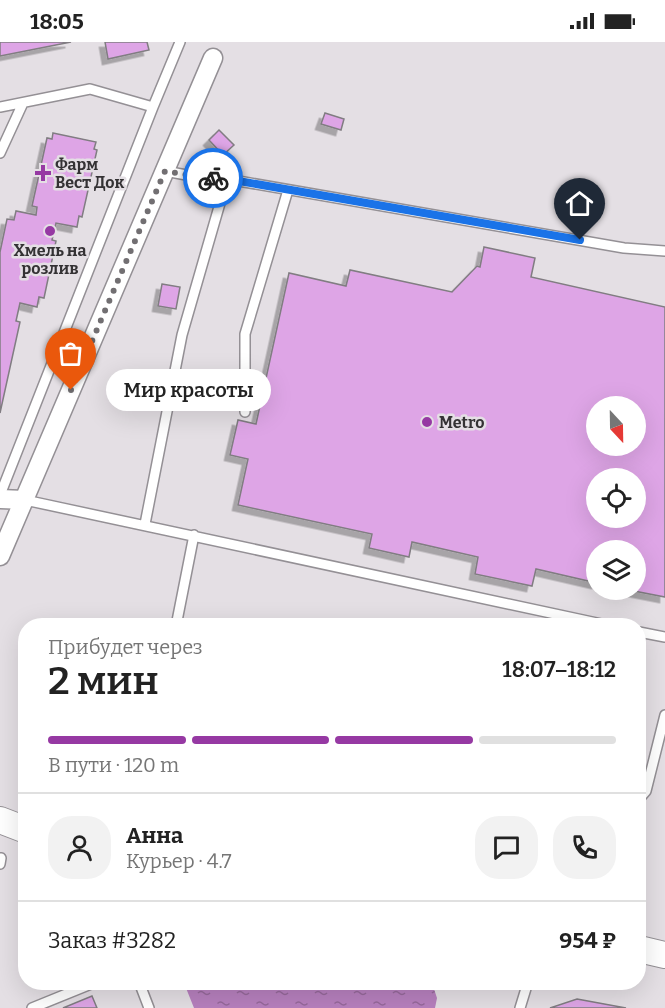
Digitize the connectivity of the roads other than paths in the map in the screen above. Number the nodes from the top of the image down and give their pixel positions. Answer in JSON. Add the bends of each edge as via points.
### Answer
{"nodes":[{"id":1,"x":180,"y":42,"type":"edge"},
{"id":2,"x":213,"y":58,"type":"dead end"},
{"id":3,"x":23,"y":103,"type":"junction"},
{"id":4,"x":0,"y":107,"type":"edge"},
{"id":5,"x":153,"y":107,"type":"junction"},
{"id":6,"x":0,"y":153,"type":"edge"},
{"id":7,"x":165,"y":171,"type":"junction"},
{"id":8,"x":227,"y":179,"type":"junction"},
{"id":9,"x":288,"y":190,"type":"junction"},
{"id":10,"x":665,"y":251,"type":"edge"},
{"id":11,"x":245,"y":412,"type":"dead end"},
{"id":12,"x":0,"y":495,"type":"edge"},
{"id":13,"x":0,"y":499,"type":"edge"},
{"id":14,"x":25,"y":500,"type":"junction"},
{"id":15,"x":145,"y":524,"type":"junction"},
{"id":16,"x":195,"y":535,"type":"junction"},
{"id":17,"x":0,"y":556,"type":"edge"},
{"id":18,"x":178,"y":618,"type":"edge"},
{"id":19,"x":574,"y":618,"type":"edge"},
{"id":20,"x":646,"y":633,"type":"edge"},
{"id":21,"x":665,"y":637,"type":"edge"},
{"id":22,"x":665,"y":715,"type":"edge"},
{"id":23,"x":646,"y":791,"type":"edge"},
{"id":24,"x":18,"y":813,"type":"edge"},
{"id":25,"x":0,"y":814,"type":"edge"},
{"id":26,"x":0,"y":820,"type":"edge"},
{"id":27,"x":18,"y":827,"type":"edge"},
{"id":28,"x":646,"y":951,"type":"edge"},
{"id":29,"x":665,"y":955,"type":"edge"},
{"id":30,"x":76,"y":990,"type":"edge"},
{"id":31,"x":142,"y":990,"type":"edge"},
{"id":32,"x":526,"y":990,"type":"edge"},
{"id":33,"x":32,"y":1008,"type":"edge"},
{"id":34,"x":149,"y":1008,"type":"edge"},
{"id":35,"x":520,"y":1008,"type":"edge"}],
"edges":[{"from":1,"to":5,"type":"lane"},
{"from":2,"to":7,"type":"street"},
{"from":3,"to":4,"type":"lane"},
{"from":3,"to":5,"type":"lane","via":[[90,89]]},
{"from":3,"to":6,"type":"lane"},
{"from":5,"to":12,"type":"lane"},
{"from":7,"to":8,"type":"lane"},
{"from":7,"to":14,"type":"street"},
{"from":8,"to":9,"type":"lane"},
{"from":8,"to":15,"type":"lane","via":[[182,335]]},
{"from":9,"to":10,"type":"lane","via":[[624,248]]},
{"from":9,"to":11,"type":"lane","via":[[245,334]]},
{"from":13,"to":14,"type":"street"},
{"from":14,"to":15,"type":"lane"},
{"from":14,"to":17,"type":"street"},
{"from":15,"to":16,"type":"lane"},
{"from":16,"to":18,"type":"lane"},
{"from":16,"to":19,"type":"lane"},
{"from":20,"to":21,"type":"lane"},
{"from":22,"to":23,"type":"lane"},
{"from":24,"to":25,"type":"main road"},
{"from":26,"to":27,"type":"main road"},
{"from":28,"to":29,"type":"main road"},
{"from":30,"to":33,"type":"lane"},
{"from":31,"to":34,"type":"lane"},
{"from":32,"to":35,"type":"lane"}]}
